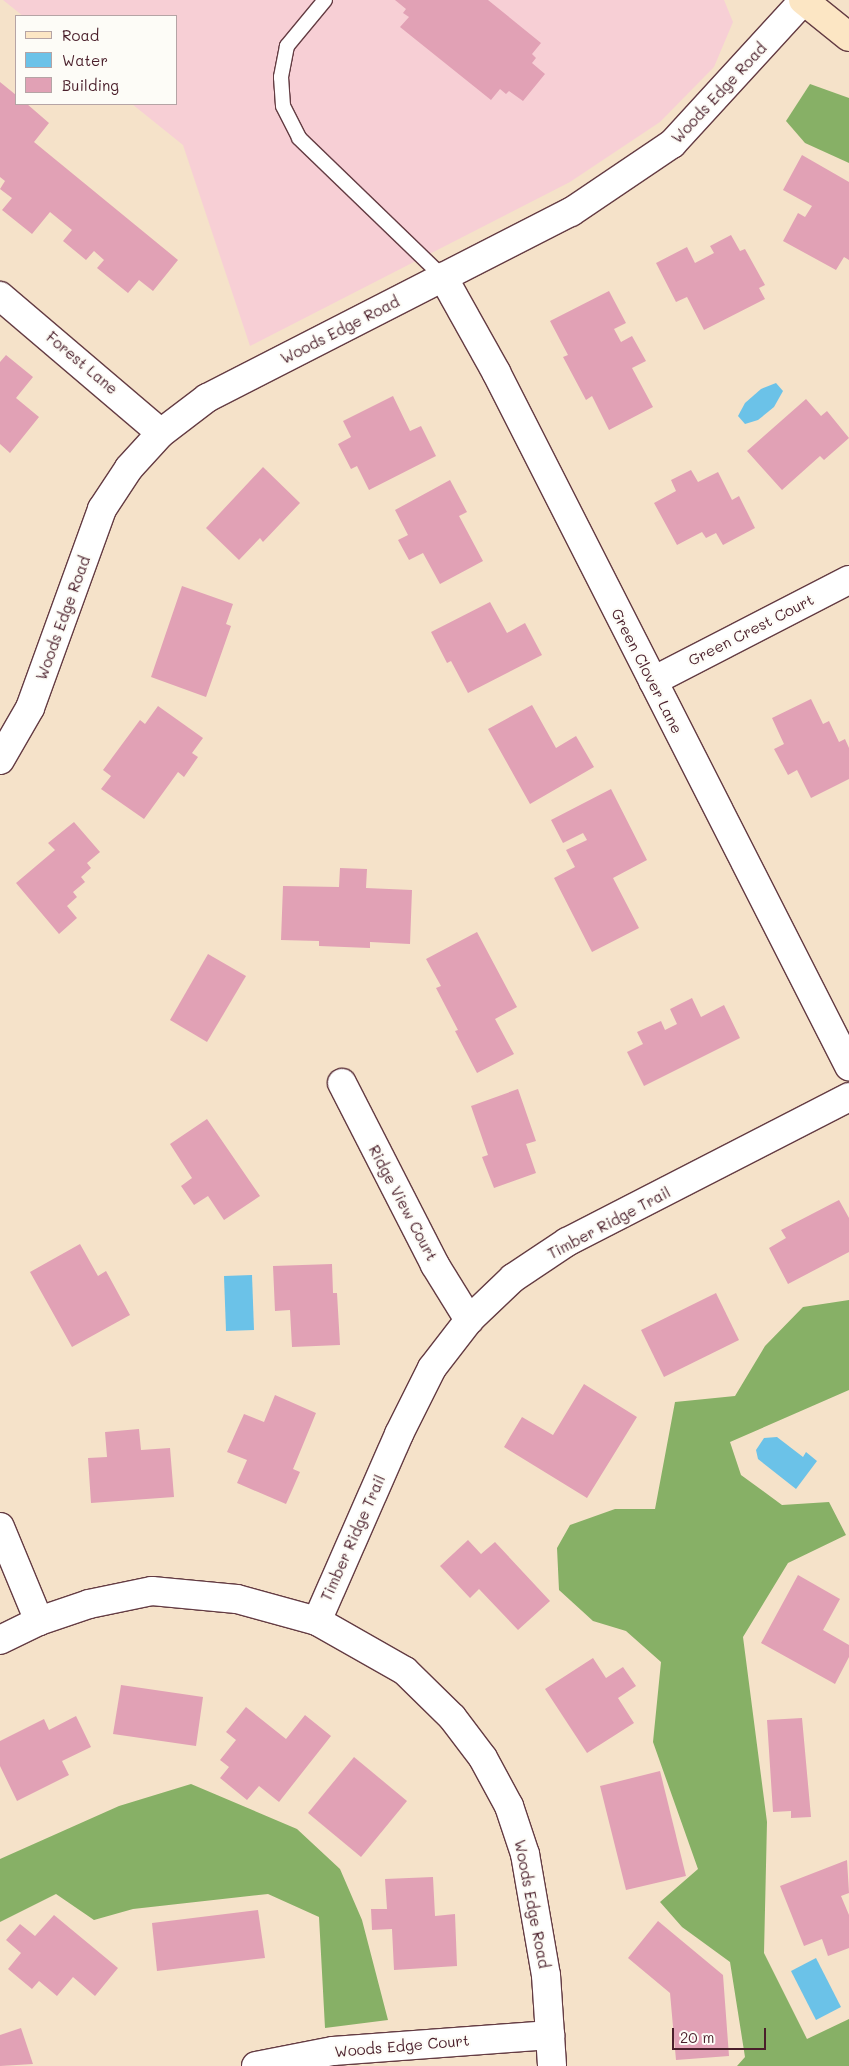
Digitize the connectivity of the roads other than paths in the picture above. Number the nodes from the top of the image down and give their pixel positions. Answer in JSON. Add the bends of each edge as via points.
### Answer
{"nodes":[{"id":1,"x":325,"y":0,"type":"edge"},
{"id":2,"x":804,"y":0,"type":"edge"},
{"id":3,"x":849,"y":37,"type":"edge"},
{"id":4,"x":443,"y":277,"type":"junction"},
{"id":5,"x":0,"y":296,"type":"edge"},
{"id":6,"x":161,"y":432,"type":"junction"},
{"id":7,"x":849,"y":580,"type":"edge"},
{"id":8,"x":653,"y":681,"type":"junction"},
{"id":9,"x":0,"y":760,"type":"edge"},
{"id":10,"x":849,"y":1066,"type":"edge"},
{"id":11,"x":342,"y":1084,"type":"dead end"},
{"id":12,"x":849,"y":1098,"type":"edge"},
{"id":13,"x":469,"y":1320,"type":"junction"},
{"id":14,"x":0,"y":1527,"type":"edge"},
{"id":15,"x":39,"y":1621,"type":"junction"},
{"id":16,"x":317,"y":1621,"type":"junction"},
{"id":17,"x":0,"y":1640,"type":"edge"},
{"id":18,"x":550,"y":2035,"type":"junction"},
{"id":19,"x":256,"y":2066,"type":"edge"},
{"id":20,"x":552,"y":2066,"type":"edge"}],
"edges":[{"from":1,"to":4,"type":"lane","via":[[287,46],[281,77],[284,106],[299,138]]},
{"from":2,"to":3,"type":"main road"},
{"from":2,"to":4,"type":"street","name":"Woods Edge Road","via":[[672,144],[571,212]]},
{"from":4,"to":6,"type":"street","name":"Woods Edge Road","via":[[207,398]]},
{"from":4,"to":8,"type":"street","name":"Green Clover Lane","via":[[496,372]]},
{"from":5,"to":6,"type":"street","name":"Forest Lane"},
{"from":6,"to":9,"type":"street","name":"Woods Edge Road","via":[[129,468],[102,509],[30,708]]},
{"from":7,"to":8,"type":"street","name":"Green Crest Court"},
{"from":8,"to":10,"type":"street","name":"Green Clover Lane"},
{"from":11,"to":13,"type":"street","name":"Ridge View Court","via":[[435,1265]]},
{"from":12,"to":13,"type":"street","name":"Timber Ridge Trail","via":[[567,1242],[513,1278]]},
{"from":13,"to":16,"type":"street","name":"Timber Ridge Trail","via":[[432,1368],[411,1409]]},
{"from":14,"to":15,"type":"street"},
{"from":15,"to":16,"type":"street","name":"Woods Edge Road","via":[[89,1604],[152,1592],[237,1598]]},
{"from":15,"to":17,"type":"street","name":"Woods Edge Road"},
{"from":16,"to":18,"type":"street","name":"Woods Edge Road","via":[[405,1670],[452,1717],[483,1758],[509,1806],[525,1854],[546,1975]]},
{"from":18,"to":19,"type":"street","name":"Woods Edge Court","via":[[334,2051]]},
{"from":18,"to":20,"type":"street","name":"Woods Edge Road"}]}
